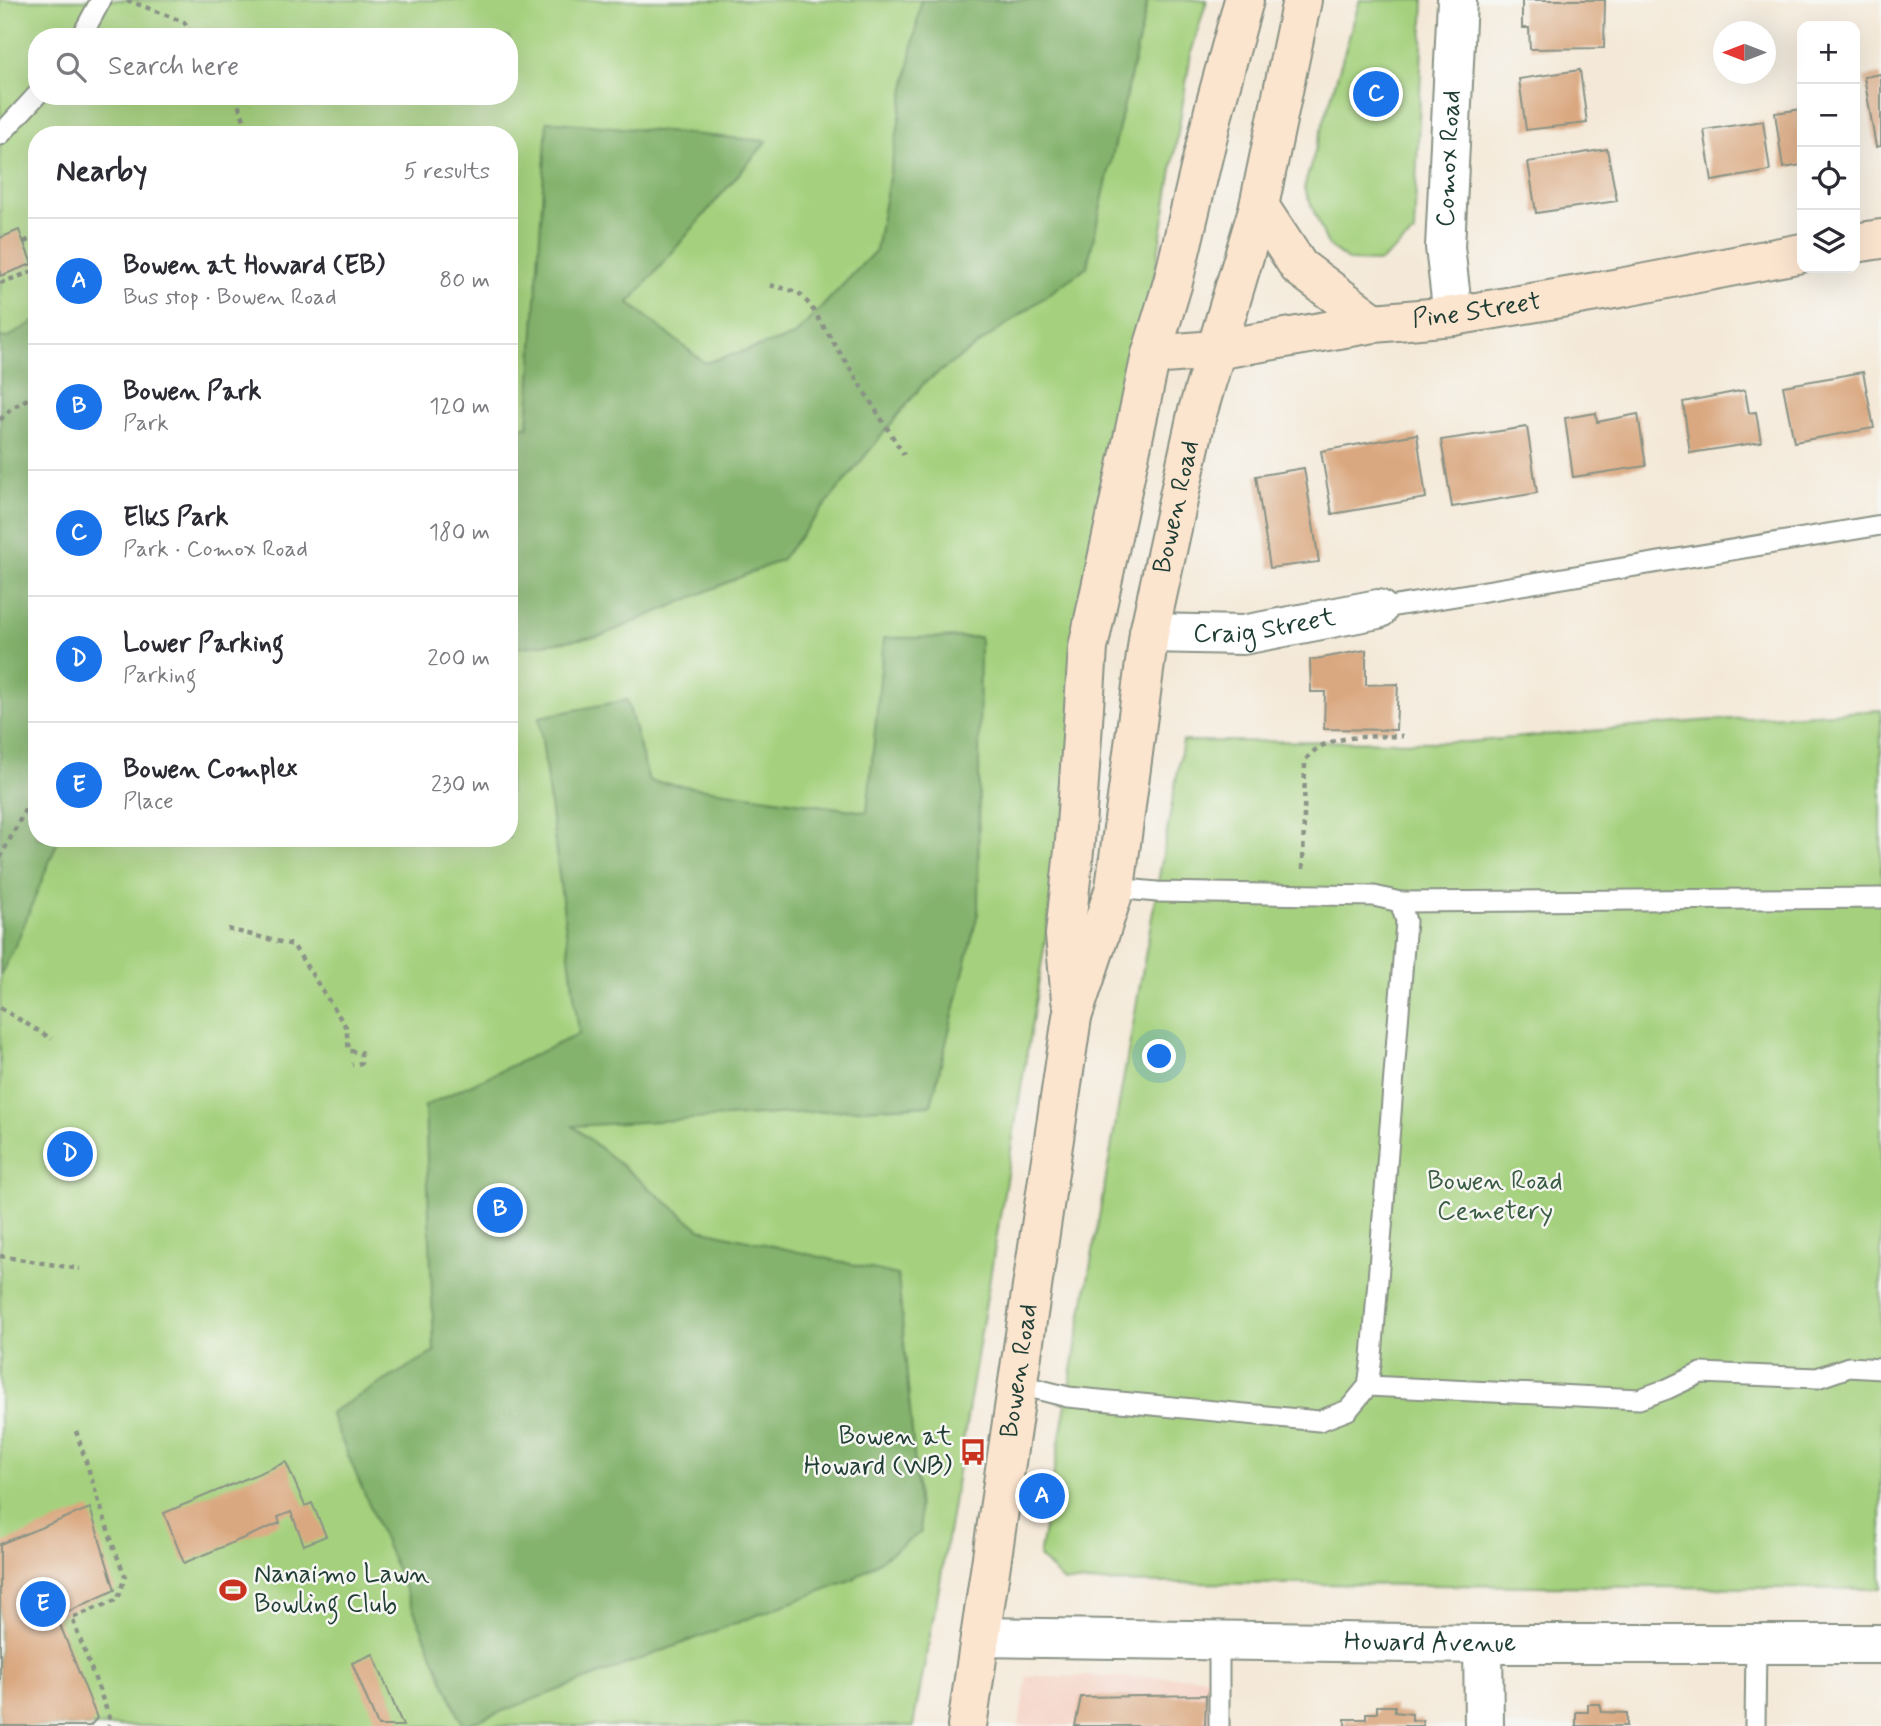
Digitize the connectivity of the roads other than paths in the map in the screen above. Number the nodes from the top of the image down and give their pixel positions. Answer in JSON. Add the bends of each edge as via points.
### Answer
{"nodes":[{"id":1,"x":101,"y":0,"type":"edge"},
{"id":2,"x":1244,"y":0,"type":"edge"},
{"id":3,"x":1302,"y":0,"type":"edge"},
{"id":4,"x":1457,"y":0,"type":"edge"},
{"id":5,"x":86,"y":28,"type":"edge"},
{"id":6,"x":28,"y":105,"type":"edge"},
{"id":7,"x":0,"y":135,"type":"edge"},
{"id":8,"x":1259,"y":206,"type":"junction"},
{"id":9,"x":1881,"y":239,"type":"edge"},
{"id":10,"x":1860,"y":242,"type":"edge"},
{"id":11,"x":1797,"y":254,"type":"edge"},
{"id":12,"x":1453,"y":316,"type":"junction"},
{"id":13,"x":1374,"y":323,"type":"junction"},
{"id":14,"x":1215,"y":350,"type":"junction"},
{"id":15,"x":1151,"y":355,"type":"junction"},
{"id":16,"x":1881,"y":526,"type":"edge"},
{"id":17,"x":1378,"y":609,"type":"joint"},
{"id":18,"x":1149,"y":633,"type":"junction"},
{"id":19,"x":1115,"y":888,"type":"junction"},
{"id":20,"x":1881,"y":898,"type":"edge"},
{"id":21,"x":1400,"y":902,"type":"junction"},
{"id":22,"x":1072,"y":1017,"type":"junction"},
{"id":23,"x":1881,"y":1369,"type":"edge"},
{"id":24,"x":1017,"y":1384,"type":"junction"},
{"id":25,"x":1368,"y":1386,"type":"junction"},
{"id":26,"x":980,"y":1637,"type":"junction"},
{"id":27,"x":1219,"y":1640,"type":"junction"},
{"id":28,"x":1483,"y":1644,"type":"junction"},
{"id":29,"x":1756,"y":1644,"type":"junction"},
{"id":30,"x":1881,"y":1644,"type":"edge"},
{"id":31,"x":967,"y":1726,"type":"edge"},
{"id":32,"x":1219,"y":1726,"type":"edge"},
{"id":33,"x":1484,"y":1726,"type":"edge"},
{"id":34,"x":1755,"y":1726,"type":"edge"}],
"edges":[{"from":1,"to":5,"type":"lane"},
{"from":2,"to":15,"type":"main road","name":"Bowen Road"},
{"from":3,"to":8,"type":"main road","name":"Bowen Road"},
{"from":4,"to":12,"type":"street","name":"Comox Road","via":[[1445,247]]},
{"from":6,"to":7,"type":"lane"},
{"from":8,"to":13,"type":"main road","via":[[1299,267]]},
{"from":8,"to":14,"type":"main road","name":"Bowen Road"},
{"from":9,"to":10,"type":"main road"},
{"from":11,"to":12,"type":"main road","name":"Pine Street"},
{"from":12,"to":13,"type":"main road","name":"Pine Street"},
{"from":13,"to":14,"type":"main road","name":"Pine Street"},
{"from":14,"to":15,"type":"main road","name":"Pine Street"},
{"from":14,"to":18,"type":"main road","name":"Bowen Road"},
{"from":15,"to":22,"type":"main road","name":"Bowen Road","via":[[1088,648],[1065,935]]},
{"from":16,"to":17,"type":"lane"},
{"from":17,"to":18,"type":"street","name":"Craig Street","via":[[1242,635]]},
{"from":18,"to":19,"type":"main road","name":"Bowen Road"},
{"from":19,"to":21,"type":"lane","via":[[1374,896]]},
{"from":19,"to":22,"type":"main road","name":"Bowen Road"},
{"from":20,"to":21,"type":"lane"},
{"from":21,"to":25,"type":"lane","via":[[1406,921]]},
{"from":22,"to":24,"type":"main road","name":"Bowen Road"},
{"from":23,"to":25,"type":"lane","via":[[1849,1367],[1817,1378],[1701,1373],[1639,1399]]},
{"from":24,"to":25,"type":"lane","via":[[1068,1397],[1319,1421],[1348,1410]]},
{"from":24,"to":26,"type":"main road","name":"Bowen Road"},
{"from":26,"to":27,"type":"street","name":"Howard Avenue"},
{"from":26,"to":31,"type":"main road","name":"Bowen Road"},
{"from":27,"to":28,"type":"street","name":"Howard Avenue"},
{"from":27,"to":32,"type":"lane"},
{"from":28,"to":29,"type":"street","name":"Howard Avenue"},
{"from":28,"to":33,"type":"street"},
{"from":29,"to":30,"type":"street","name":"Howard Avenue"},
{"from":29,"to":34,"type":"lane"}]}
